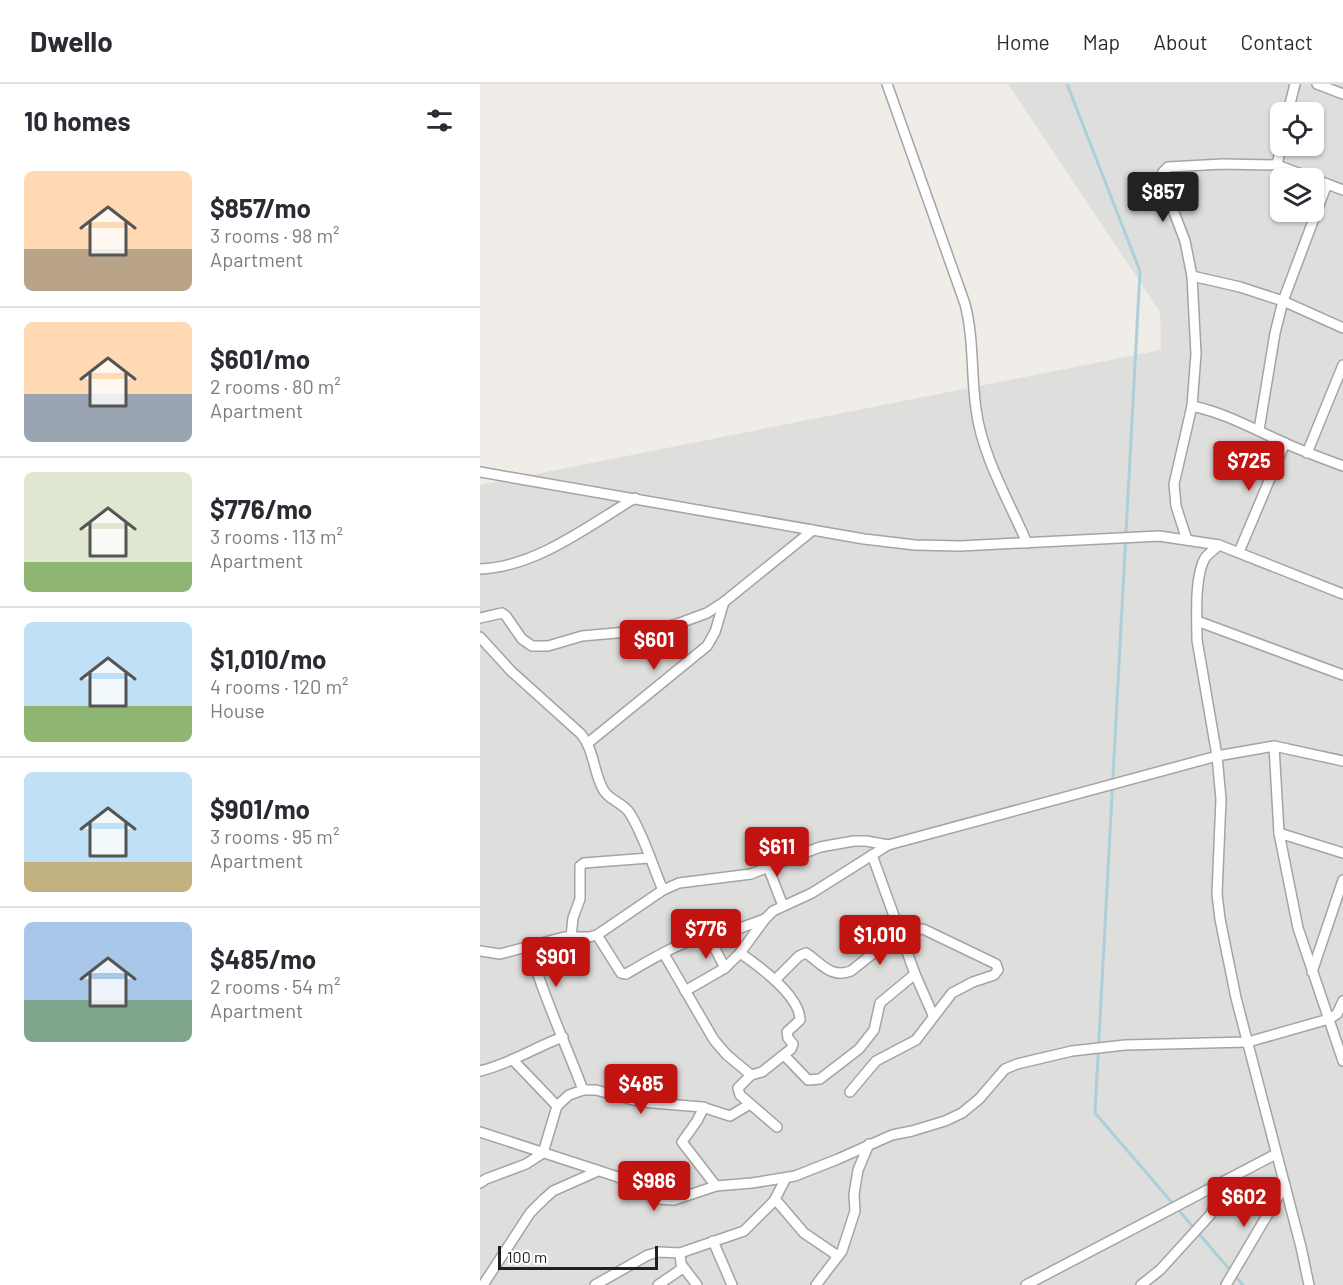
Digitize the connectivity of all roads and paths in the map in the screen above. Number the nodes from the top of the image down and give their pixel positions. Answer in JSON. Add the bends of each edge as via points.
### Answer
{"nodes":[{"id":1,"x":887,"y":84,"type":"edge"},
{"id":2,"x":1295,"y":84,"type":"edge"},
{"id":3,"x":1317,"y":84,"type":"edge"},
{"id":4,"x":1343,"y":94,"type":"edge"},
{"id":5,"x":1290,"y":102,"type":"edge"},
{"id":6,"x":1278,"y":156,"type":"edge"},
{"id":7,"x":1276,"y":165,"type":"junction"},
{"id":8,"x":1284,"y":168,"type":"edge"},
{"id":9,"x":1324,"y":183,"type":"edge"},
{"id":10,"x":1327,"y":184,"type":"junction"},
{"id":11,"x":1343,"y":190,"type":"edge"},
{"id":12,"x":1192,"y":276,"type":"junction"},
{"id":13,"x":1283,"y":301,"type":"junction"},
{"id":14,"x":1343,"y":328,"type":"edge"},
{"id":15,"x":1343,"y":364,"type":"edge"},
{"id":16,"x":1338,"y":389,"type":"edge"},
{"id":17,"x":1192,"y":406,"type":"junction"},
{"id":18,"x":1259,"y":430,"type":"junction"},
{"id":19,"x":1285,"y":443,"type":"junction"},
{"id":20,"x":1307,"y":453,"type":"junction"},
{"id":21,"x":1343,"y":466,"type":"edge"},
{"id":22,"x":480,"y":472,"type":"edge"},
{"id":23,"x":635,"y":498,"type":"junction"},
{"id":24,"x":813,"y":530,"type":"junction"},
{"id":25,"x":1187,"y":540,"type":"junction"},
{"id":26,"x":1027,"y":543,"type":"junction"},
{"id":27,"x":1219,"y":545,"type":"junction"},
{"id":28,"x":1239,"y":552,"type":"junction"},
{"id":29,"x":480,"y":570,"type":"edge"},
{"id":30,"x":1343,"y":594,"type":"edge"},
{"id":31,"x":724,"y":602,"type":"junction"},
{"id":32,"x":480,"y":618,"type":"edge"},
{"id":33,"x":1197,"y":621,"type":"junction"},
{"id":34,"x":480,"y":639,"type":"edge"},
{"id":35,"x":1343,"y":675,"type":"edge"},
{"id":36,"x":588,"y":743,"type":"junction"},
{"id":37,"x":1274,"y":746,"type":"junction"},
{"id":38,"x":1217,"y":756,"type":"junction"},
{"id":39,"x":1343,"y":761,"type":"edge"},
{"id":40,"x":1279,"y":833,"type":"junction"},
{"id":41,"x":888,"y":845,"type":"junction"},
{"id":42,"x":1343,"y":853,"type":"edge"},
{"id":43,"x":872,"y":855,"type":"junction"},
{"id":44,"x":650,"y":858,"type":"junction"},
{"id":45,"x":768,"y":867,"type":"junction"},
{"id":46,"x":1343,"y":880,"type":"edge"},
{"id":47,"x":663,"y":890,"type":"junction"},
{"id":48,"x":783,"y":906,"type":"junction"},
{"id":49,"x":765,"y":919,"type":"junction"},
{"id":50,"x":900,"y":932,"type":"junction"},
{"id":51,"x":597,"y":935,"type":"junction"},
{"id":52,"x":571,"y":937,"type":"junction"},
{"id":53,"x":710,"y":939,"type":"junction"},
{"id":54,"x":529,"y":947,"type":"junction"},
{"id":55,"x":480,"y":951,"type":"edge"},
{"id":56,"x":740,"y":953,"type":"junction"},
{"id":57,"x":664,"y":954,"type":"junction"},
{"id":58,"x":725,"y":968,"type":"junction"},
{"id":59,"x":1312,"y":972,"type":"junction"},
{"id":60,"x":915,"y":974,"type":"junction"},
{"id":61,"x":775,"y":980,"type":"junction"},
{"id":62,"x":686,"y":992,"type":"junction"},
{"id":63,"x":1343,"y":1001,"type":"edge"},
{"id":64,"x":1341,"y":1011,"type":"edge"},
{"id":65,"x":933,"y":1015,"type":"junction"},
{"id":66,"x":1329,"y":1019,"type":"junction"},
{"id":67,"x":563,"y":1037,"type":"junction"},
{"id":68,"x":1248,"y":1042,"type":"junction"},
{"id":69,"x":784,"y":1055,"type":"junction"},
{"id":70,"x":513,"y":1060,"type":"junction"},
{"id":71,"x":1343,"y":1061,"type":"edge"},
{"id":72,"x":480,"y":1071,"type":"edge"},
{"id":73,"x":751,"y":1075,"type":"junction"},
{"id":74,"x":583,"y":1090,"type":"junction"},
{"id":75,"x":850,"y":1092,"type":"dead end"},
{"id":76,"x":750,"y":1104,"type":"junction"},
{"id":77,"x":557,"y":1106,"type":"junction"},
{"id":78,"x":704,"y":1107,"type":"junction"},
{"id":79,"x":777,"y":1127,"type":"dead end"},
{"id":80,"x":480,"y":1132,"type":"edge"},
{"id":81,"x":869,"y":1144,"type":"junction"},
{"id":82,"x":543,"y":1153,"type":"junction"},
{"id":83,"x":1276,"y":1154,"type":"junction"},
{"id":84,"x":598,"y":1171,"type":"junction"},
{"id":85,"x":786,"y":1178,"type":"junction"},
{"id":86,"x":480,"y":1183,"type":"edge"},
{"id":87,"x":1217,"y":1185,"type":"junction"},
{"id":88,"x":1285,"y":1185,"type":"junction"},
{"id":89,"x":716,"y":1186,"type":"junction"},
{"id":90,"x":775,"y":1198,"type":"junction"},
{"id":91,"x":713,"y":1241,"type":"junction"},
{"id":92,"x":680,"y":1253,"type":"junction"},
{"id":93,"x":838,"y":1256,"type":"junction"},
{"id":94,"x":683,"y":1268,"type":"junction"},
{"id":95,"x":483,"y":1285,"type":"edge"},
{"id":96,"x":595,"y":1285,"type":"edge"},
{"id":97,"x":658,"y":1285,"type":"edge"},
{"id":98,"x":697,"y":1285,"type":"edge"},
{"id":99,"x":732,"y":1285,"type":"edge"},
{"id":100,"x":816,"y":1285,"type":"edge"},
{"id":101,"x":1026,"y":1285,"type":"edge"},
{"id":102,"x":1141,"y":1285,"type":"edge"},
{"id":103,"x":1226,"y":1285,"type":"edge"},
{"id":104,"x":1309,"y":1285,"type":"edge"}],
"edges":[{"from":1,"to":26,"type":"street","via":[[965,304],[971,327],[981,434]]},
{"from":2,"to":5,"type":"street"},
{"from":3,"to":4,"type":"street"},
{"from":6,"to":7,"type":"street"},
{"from":7,"to":8,"type":"street"},
{"from":7,"to":12,"type":"street","via":[[1212,164],[1168,167],[1163,172],[1161,178],[1185,241]]},
{"from":9,"to":10,"type":"street"},
{"from":10,"to":11,"type":"street"},
{"from":10,"to":13,"type":"street"},
{"from":12,"to":13,"type":"street"},
{"from":12,"to":17,"type":"street","via":[[1196,354]]},
{"from":13,"to":14,"type":"street"},
{"from":13,"to":18,"type":"street"},
{"from":15,"to":16,"type":"street"},
{"from":16,"to":20,"type":"street"},
{"from":17,"to":18,"type":"street"},
{"from":17,"to":25,"type":"street","via":[[1174,484],[1176,506]]},
{"from":18,"to":19,"type":"street"},
{"from":19,"to":20,"type":"street"},
{"from":19,"to":28,"type":"street"},
{"from":20,"to":21,"type":"street"},
{"from":22,"to":23,"type":"street"},
{"from":23,"to":24,"type":"street"},
{"from":23,"to":29,"type":"street","via":[[539,555],[498,569]]},
{"from":24,"to":26,"type":"street","via":[[915,545]]},
{"from":24,"to":31,"type":"street"},
{"from":25,"to":26,"type":"street","via":[[1159,536]]},
{"from":25,"to":27,"type":"street"},
{"from":27,"to":28,"type":"street"},
{"from":27,"to":33,"type":"street","via":[[1206,558],[1200,574]]},
{"from":28,"to":30,"type":"street"},
{"from":31,"to":32,"type":"street","via":[[677,624],[582,636],[549,646],[532,646],[522,639],[502,613]]},
{"from":31,"to":36,"type":"street","via":[[707,646]]},
{"from":33,"to":35,"type":"street"},
{"from":33,"to":38,"type":"street"},
{"from":34,"to":36,"type":"street"},
{"from":36,"to":44,"type":"street","via":[[603,789],[627,810]]},
{"from":37,"to":38,"type":"street"},
{"from":37,"to":39,"type":"street"},
{"from":37,"to":40,"type":"street"},
{"from":38,"to":41,"type":"street"},
{"from":38,"to":68,"type":"street","via":[[1222,818],[1217,894]]},
{"from":40,"to":42,"type":"street"},
{"from":40,"to":59,"type":"street","via":[[1298,928]]},
{"from":41,"to":43,"type":"street"},
{"from":41,"to":45,"type":"street","via":[[854,841],[820,847]]},
{"from":43,"to":48,"type":"street","via":[[812,893]]},
{"from":43,"to":50,"type":"street"},
{"from":44,"to":47,"type":"street"},
{"from":44,"to":52,"type":"street","via":[[580,866],[580,899]]},
{"from":45,"to":47,"type":"street","via":[[732,878],[687,881]]},
{"from":45,"to":48,"type":"street"},
{"from":46,"to":59,"type":"street"},
{"from":47,"to":51,"type":"street"},
{"from":48,"to":49,"type":"street"},
{"from":49,"to":53,"type":"street"},
{"from":49,"to":56,"type":"street"},
{"from":50,"to":60,"type":"street"},
{"from":50,"to":61,"type":"street","via":[[851,971],[834,974],[806,953]]},
{"from":50,"to":65,"type":"street","via":[[923,929],[996,964],[998,970],[994,975],[952,993]]},
{"from":51,"to":52,"type":"street"},
{"from":51,"to":57,"type":"street","via":[[623,974]]},
{"from":52,"to":54,"type":"street"},
{"from":53,"to":57,"type":"street","via":[[698,938]]},
{"from":53,"to":58,"type":"street"},
{"from":54,"to":55,"type":"street","via":[[500,954]]},
{"from":54,"to":67,"type":"street","via":[[539,982]]},
{"from":56,"to":58,"type":"street"},
{"from":56,"to":61,"type":"street"},
{"from":57,"to":62,"type":"street"},
{"from":58,"to":62,"type":"street"},
{"from":59,"to":66,"type":"street"},
{"from":60,"to":65,"type":"street"},
{"from":60,"to":69,"type":"street","via":[[880,1003],[874,1030],[859,1049],[820,1078],[808,1080]]},
{"from":61,"to":69,"type":"street","via":[[801,1017],[787,1032],[793,1047]]},
{"from":62,"to":73,"type":"street","via":[[714,1040]]},
{"from":63,"to":64,"type":"street"},
{"from":64,"to":66,"type":"street"},
{"from":65,"to":75,"type":"street","via":[[916,1040],[876,1062]]},
{"from":66,"to":68,"type":"street"},
{"from":66,"to":71,"type":"street"},
{"from":67,"to":70,"type":"street"},
{"from":67,"to":74,"type":"street"},
{"from":68,"to":81,"type":"street","via":[[1125,1044],[1017,1064],[1005,1069],[962,1113]]},
{"from":68,"to":83,"type":"street"},
{"from":69,"to":73,"type":"street","via":[[762,1072]]},
{"from":70,"to":72,"type":"street"},
{"from":70,"to":77,"type":"street"},
{"from":73,"to":76,"type":"street","via":[[738,1088]]},
{"from":74,"to":77,"type":"street","via":[[569,1095]]},
{"from":74,"to":78,"type":"street","via":[[641,1102]]},
{"from":76,"to":78,"type":"street","via":[[730,1116]]},
{"from":76,"to":79,"type":"street"},
{"from":77,"to":82,"type":"street"},
{"from":78,"to":89,"type":"street","via":[[682,1142]]},
{"from":80,"to":82,"type":"street"},
{"from":81,"to":85,"type":"street"},
{"from":81,"to":93,"type":"street","via":[[858,1170],[855,1210]]},
{"from":82,"to":84,"type":"street"},
{"from":82,"to":86,"type":"street"},
{"from":83,"to":87,"type":"street"},
{"from":83,"to":88,"type":"street"},
{"from":84,"to":89,"type":"street","via":[[665,1201]]},
{"from":84,"to":95,"type":"street","via":[[544,1199],[530,1213]]},
{"from":85,"to":89,"type":"street"},
{"from":85,"to":90,"type":"street"},
{"from":87,"to":101,"type":"street"},
{"from":87,"to":102,"type":"street","via":[[1211,1214]]},
{"from":88,"to":103,"type":"street"},
{"from":88,"to":104,"type":"street"},
{"from":90,"to":91,"type":"street","via":[[744,1231]]},
{"from":90,"to":93,"type":"street","via":[[804,1233]]},
{"from":91,"to":92,"type":"street"},
{"from":91,"to":99,"type":"street"},
{"from":92,"to":94,"type":"street"},
{"from":92,"to":96,"type":"street","via":[[648,1255]]},
{"from":93,"to":100,"type":"street"},
{"from":94,"to":97,"type":"street"},
{"from":94,"to":98,"type":"street"}]}
